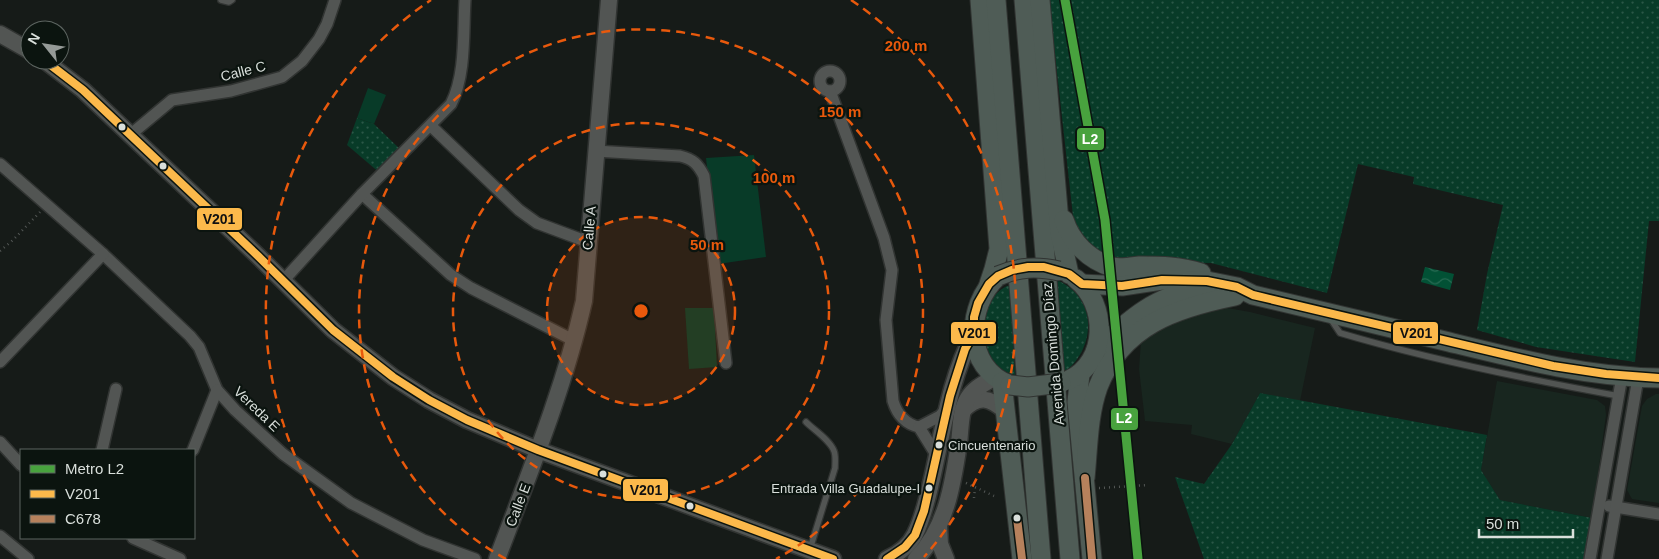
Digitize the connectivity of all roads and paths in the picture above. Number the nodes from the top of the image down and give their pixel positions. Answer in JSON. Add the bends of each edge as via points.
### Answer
{"nodes":[{"id":1,"x":222,"y":0,"type":"edge"},
{"id":2,"x":232,"y":0,"type":"edge"},
{"id":3,"x":335,"y":0,"type":"edge"},
{"id":4,"x":465,"y":0,"type":"edge"},
{"id":5,"x":609,"y":0,"type":"edge"},
{"id":6,"x":980,"y":0,"type":"edge"},
{"id":7,"x":996,"y":0,"type":"edge"},
{"id":8,"x":1024,"y":0,"type":"edge"},
{"id":9,"x":1040,"y":0,"type":"edge"},
{"id":10,"x":0,"y":34,"type":"edge"},
{"id":11,"x":20,"y":45,"type":"edge"},
{"id":12,"x":57,"y":70,"type":"edge"},
{"id":13,"x":830,"y":91,"type":"dead end"},
{"id":14,"x":431,"y":126,"type":"junction"},
{"id":15,"x":130,"y":135,"type":"junction"},
{"id":16,"x":596,"y":151,"type":"junction"},
{"id":17,"x":0,"y":164,"type":"edge"},
{"id":18,"x":362,"y":194,"type":"junction"},
{"id":19,"x":1058,"y":198,"type":"junction"},
{"id":20,"x":46,"y":204,"type":"junction"},
{"id":21,"x":588,"y":242,"type":"junction"},
{"id":22,"x":0,"y":251,"type":"edge"},
{"id":23,"x":103,"y":254,"type":"junction"},
{"id":24,"x":1070,"y":276,"type":"junction"},
{"id":25,"x":993,"y":280,"type":"junction"},
{"id":26,"x":283,"y":282,"type":"junction"},
{"id":27,"x":1242,"y":293,"type":"junction"},
{"id":28,"x":1326,"y":312,"type":"junction"},
{"id":29,"x":974,"y":333,"type":"junction"},
{"id":30,"x":575,"y":341,"type":"junction"},
{"id":31,"x":1096,"y":350,"type":"junction"},
{"id":32,"x":0,"y":362,"type":"edge"},
{"id":33,"x":726,"y":363,"type":"dead end"},
{"id":34,"x":1080,"y":374,"type":"junction"},
{"id":35,"x":1630,"y":377,"type":"junction"},
{"id":36,"x":1659,"y":378,"type":"edge"},
{"id":37,"x":1002,"y":381,"type":"junction"},
{"id":38,"x":116,"y":389,"type":"dead end"},
{"id":39,"x":217,"y":390,"type":"junction"},
{"id":40,"x":1619,"y":396,"type":"junction"},
{"id":41,"x":947,"y":408,"type":"junction"},
{"id":42,"x":963,"y":410,"type":"junction"},
{"id":43,"x":1006,"y":411,"type":"junction"},
{"id":44,"x":806,"y":422,"type":"dead end"},
{"id":45,"x":919,"y":428,"type":"junction"},
{"id":46,"x":0,"y":442,"type":"edge"},
{"id":47,"x":102,"y":449,"type":"edge"},
{"id":48,"x":193,"y":449,"type":"edge"},
{"id":49,"x":538,"y":450,"type":"junction"},
{"id":50,"x":937,"y":456,"type":"junction"},
{"id":51,"x":20,"y":464,"type":"edge"},
{"id":52,"x":1086,"y":484,"type":"junction"},
{"id":53,"x":1148,"y":485,"type":"dead end"},
{"id":54,"x":994,"y":496,"type":"dead end"},
{"id":55,"x":974,"y":498,"type":"dead end"},
{"id":56,"x":1600,"y":505,"type":"junction"},
{"id":57,"x":1616,"y":507,"type":"junction"},
{"id":58,"x":1659,"y":514,"type":"edge"},
{"id":59,"x":939,"y":526,"type":"junction"},
{"id":60,"x":0,"y":536,"type":"edge"},
{"id":61,"x":139,"y":539,"type":"edge"},
{"id":62,"x":157,"y":542,"type":"edge"},
{"id":63,"x":809,"y":551,"type":"junction"},
{"id":64,"x":28,"y":559,"type":"edge"},
{"id":65,"x":180,"y":559,"type":"edge"},
{"id":66,"x":475,"y":559,"type":"edge"},
{"id":67,"x":497,"y":559,"type":"edge"},
{"id":68,"x":833,"y":559,"type":"edge"},
{"id":69,"x":887,"y":559,"type":"edge"},
{"id":70,"x":916,"y":559,"type":"edge"},
{"id":71,"x":946,"y":559,"type":"edge"},
{"id":72,"x":1022,"y":559,"type":"edge"},
{"id":73,"x":1041,"y":559,"type":"edge"},
{"id":74,"x":1070,"y":559,"type":"edge"},
{"id":75,"x":1092,"y":559,"type":"edge"},
{"id":76,"x":1590,"y":559,"type":"edge"},
{"id":77,"x":1607,"y":559,"type":"edge"}],
"edges":[{"from":1,"to":2,"type":"lane"},
{"from":3,"to":15,"type":"street","name":"Calle C","via":[[319,39],[282,77],[231,91],[172,100]]},
{"from":4,"to":14,"type":"street","via":[[457,93]]},
{"from":5,"to":16,"type":"main road","name":"Calle A"},
{"from":6,"to":25,"type":"main road","via":[[999,249]]},
{"from":7,"to":73,"type":"main road","name":"Avenida Domingo Díaz"},
{"from":8,"to":74,"type":"main road","name":"Avenida Domingo Díaz"},
{"from":9,"to":19,"type":"main road"},
{"from":10,"to":11,"type":"main road"},
{"from":12,"to":15,"type":"main road"},
{"from":13,"to":45,"type":"street","via":[[884,238],[892,270],[886,320],[893,401],[902,418]]},
{"from":14,"to":18,"type":"street"},
{"from":14,"to":21,"type":"street","via":[[519,210],[537,222]]},
{"from":15,"to":26,"type":"main road"},
{"from":16,"to":21,"type":"main road","name":"Calle A"},
{"from":16,"to":33,"type":"street","via":[[680,156],[699,164],[704,176]]},
{"from":17,"to":20,"type":"street","name":"Vereda E"},
{"from":18,"to":26,"type":"street"},
{"from":18,"to":30,"type":"street","via":[[451,275]]},
{"from":19,"to":24,"type":"main road","via":[[1060,233]]},
{"from":19,"to":27,"type":"main road","via":[[1066,226],[1076,244],[1092,258],[1113,267],[1187,268]]},
{"from":20,"to":22,"type":"path"},
{"from":20,"to":23,"type":"street","name":"Vereda E"},
{"from":21,"to":30,"type":"main road","name":"Calle A","via":[[584,301]]},
{"from":23,"to":32,"type":"street"},
{"from":23,"to":39,"type":"street","name":"Vereda E","via":[[190,336],[199,347]]},
{"from":24,"to":25,"type":"main road","bridge":true,"via":[[1044,267],[1028,267],[1012,270]]},
{"from":24,"to":27,"type":"main road","via":[[1122,286],[1162,280],[1207,281]]},
{"from":24,"to":31,"type":"main road","via":[[1092,298],[1098,315],[1100,333]]},
{"from":25,"to":29,"type":"main road","via":[[978,303]]},
{"from":26,"to":49,"type":"main road","via":[[333,330],[392,377],[467,420]]},
{"from":27,"to":28,"type":"main road"},
{"from":27,"to":31,"type":"main road","via":[[1195,292],[1168,297],[1131,320]]},
{"from":27,"to":52,"type":"main road","via":[[1200,303],[1150,323],[1118,352],[1098,388]]},
{"from":28,"to":35,"type":"main road","via":[[1490,352]]},
{"from":28,"to":40,"type":"lane","via":[[1340,333],[1382,346],[1550,384]]},
{"from":29,"to":37,"type":"main road","via":[[982,360]]},
{"from":29,"to":41,"type":"main road","via":[[965,349]]},
{"from":30,"to":49,"type":"main road","name":"Calle A"},
{"from":31,"to":34,"type":"main road"},
{"from":34,"to":37,"type":"main road","bridge":true,"via":[[1061,383],[1028,387]]},
{"from":34,"to":52,"type":"main road","via":[[1077,402]]},
{"from":35,"to":36,"type":"main road"},
{"from":35,"to":40,"type":"street"},
{"from":35,"to":57,"type":"street"},
{"from":37,"to":42,"type":"main road","via":[[972,393]]},
{"from":37,"to":43,"type":"main road"},
{"from":38,"to":47,"type":"street"},
{"from":39,"to":48,"type":"street"},
{"from":39,"to":66,"type":"street","name":"Vereda E","via":[[283,454],[352,503],[423,540]]},
{"from":40,"to":56,"type":"street"},
{"from":41,"to":45,"type":"street"},
{"from":41,"to":50,"type":"main road"},
{"from":42,"to":43,"type":"main road","via":[[974,401],[986,399]]},
{"from":42,"to":59,"type":"main road","via":[[954,476]]},
{"from":43,"to":72,"type":"main road"},
{"from":44,"to":63,"type":"lane","via":[[830,445],[835,458],[835,468]]},
{"from":45,"to":50,"type":"street"},
{"from":46,"to":51,"type":"street"},
{"from":49,"to":63,"type":"main road"},
{"from":49,"to":67,"type":"main road","name":"Calle E"},
{"from":50,"to":69,"type":"main road","via":[[915,535],[905,547]]},
{"from":52,"to":53,"type":"path"},
{"from":52,"to":75,"type":"main road"},
{"from":54,"to":55,"type":"path","via":[[975,488]]},
{"from":56,"to":57,"type":"street"},
{"from":56,"to":76,"type":"street"},
{"from":57,"to":58,"type":"street"},
{"from":57,"to":77,"type":"street"},
{"from":59,"to":70,"type":"main road"},
{"from":59,"to":71,"type":"main road","via":[[940,544]]},
{"from":60,"to":64,"type":"street"},
{"from":61,"to":62,"type":"street"},
{"from":62,"to":65,"type":"street"},
{"from":63,"to":68,"type":"main road"}]}
